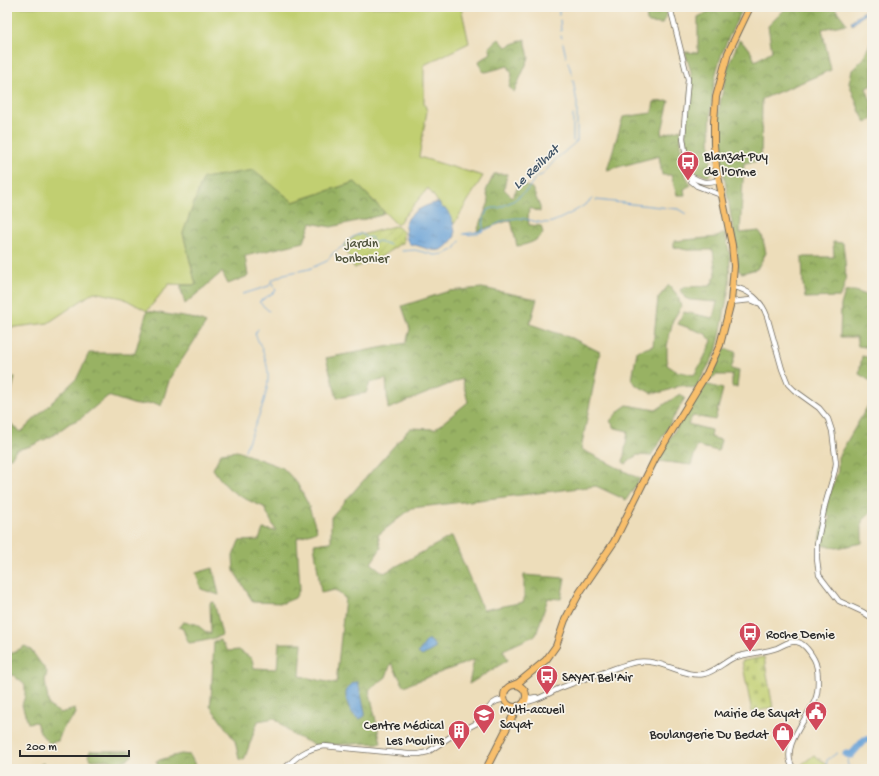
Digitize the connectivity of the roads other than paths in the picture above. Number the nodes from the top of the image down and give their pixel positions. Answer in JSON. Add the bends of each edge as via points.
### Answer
{"nodes":[{"id":1,"x":670,"y":7,"type":"edge"},
{"id":2,"x":750,"y":7,"type":"edge"},
{"id":3,"x":689,"y":175,"type":"junction"},
{"id":4,"x":718,"y":180,"type":"junction"},
{"id":5,"x":721,"y":195,"type":"junction"},
{"id":6,"x":733,"y":287,"type":"junction"},
{"id":7,"x":731,"y":302,"type":"junction"},
{"id":8,"x":762,"y":305,"type":"junction"},
{"id":9,"x":871,"y":618,"type":"edge"},
{"id":10,"x":527,"y":675,"type":"junction"},
{"id":11,"x":513,"y":686,"type":"junction"},
{"id":12,"x":524,"y":689,"type":"junction"},
{"id":13,"x":505,"y":698,"type":"junction"},
{"id":14,"x":525,"y":699,"type":"junction"},
{"id":15,"x":515,"y":706,"type":"junction"},
{"id":16,"x":284,"y":769,"type":"edge"},
{"id":17,"x":486,"y":769,"type":"edge"},
{"id":18,"x":794,"y":769,"type":"edge"}],
"edges":[{"from":1,"to":3,"type":"street","via":[[688,79],[683,138]]},
{"from":2,"to":4,"type":"main road","via":[[728,53],[716,97],[714,144]]},
{"from":3,"to":4,"type":"street","via":[[703,183]]},
{"from":3,"to":5,"type":"street","via":[[697,186]]},
{"from":4,"to":5,"type":"main road"},
{"from":5,"to":6,"type":"main road","via":[[732,245]]},
{"from":6,"to":7,"type":"main road"},
{"from":6,"to":8,"type":"street","via":[[747,292]]},
{"from":7,"to":8,"type":"street","via":[[751,300]]},
{"from":7,"to":10,"type":"main road","via":[[720,345],[707,373],[656,457],[614,542],[580,592],[565,620],[556,646],[546,660]]},
{"from":8,"to":9,"type":"street","via":[[768,316],[788,384],[819,408],[828,419],[832,431],[836,463],[817,544],[819,575],[839,601]]},
{"from":10,"to":11,"type":"main road"},
{"from":10,"to":12,"type":"main road"},
{"from":11,"to":12,"type":"main road"},
{"from":11,"to":13,"type":"main road","via":[[506,690]]},
{"from":12,"to":14,"type":"main road"},
{"from":13,"to":15,"type":"main road"},
{"from":13,"to":16,"type":"street","via":[[492,704],[477,723],[461,730],[428,752],[408,754],[324,746],[303,752]]},
{"from":14,"to":15,"type":"main road"},
{"from":14,"to":18,"type":"street","via":[[533,701],[589,677],[639,662],[656,662],[692,674],[703,674],[733,658],[797,642],[806,647],[815,661],[818,686],[815,702],[796,732],[789,757]]},
{"from":15,"to":17,"type":"main road","via":[[510,722]]}]}
